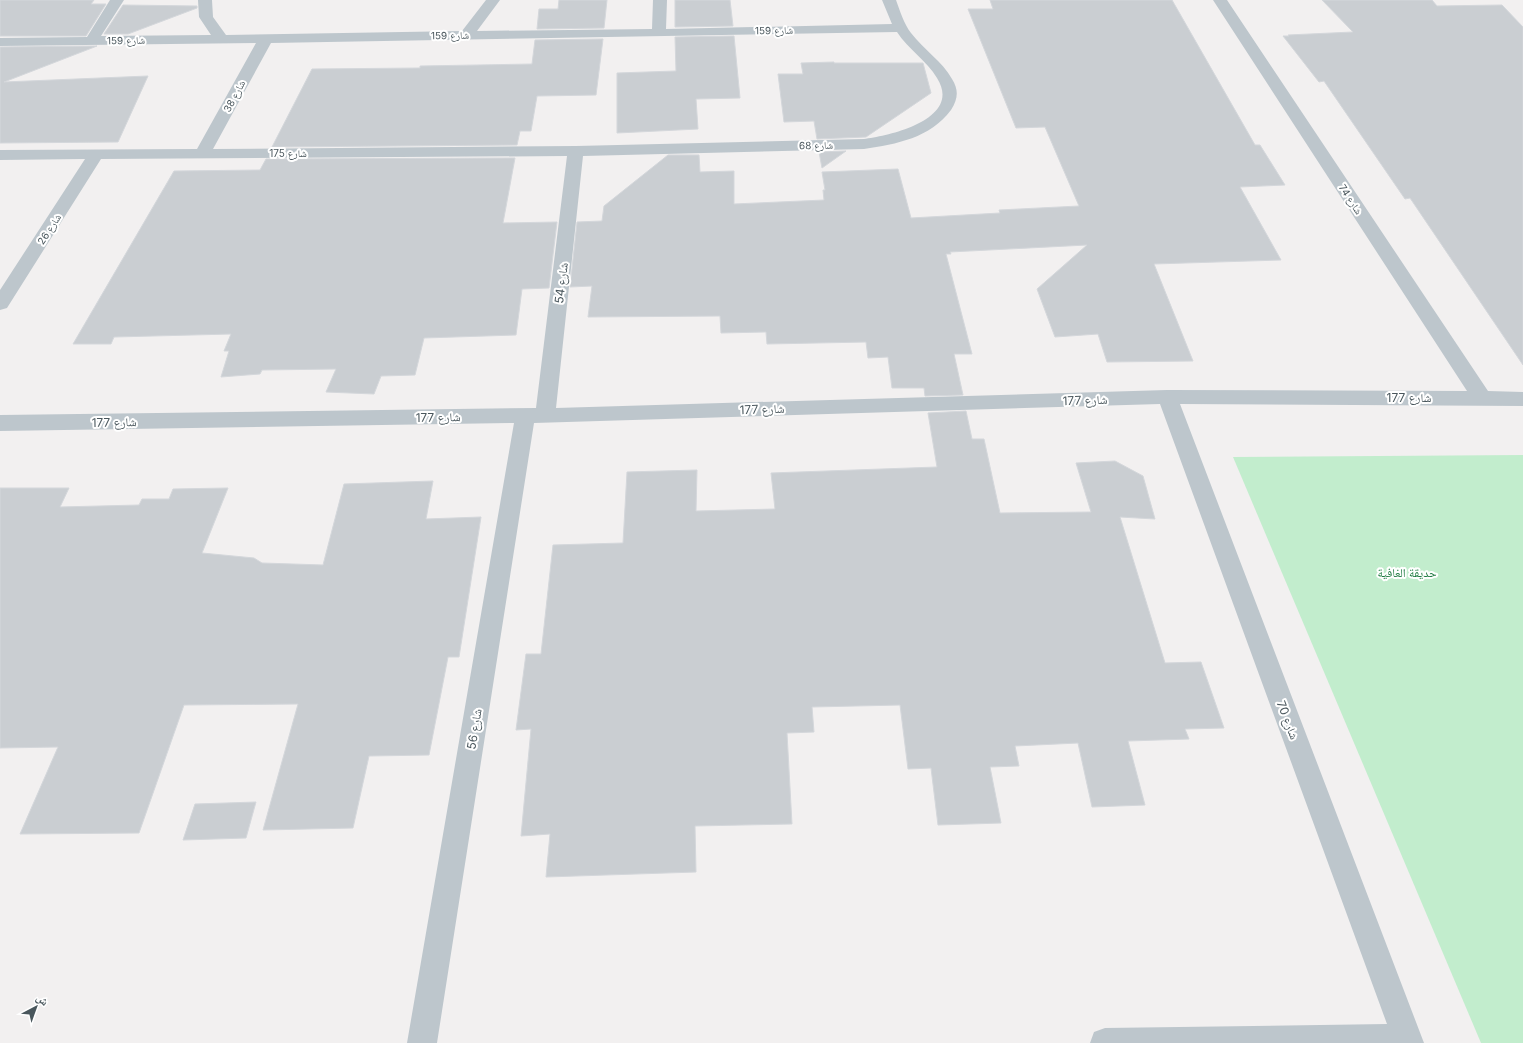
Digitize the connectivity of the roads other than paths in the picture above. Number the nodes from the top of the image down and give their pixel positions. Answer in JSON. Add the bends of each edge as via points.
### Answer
{"nodes":[{"id":1,"x":117,"y":0,"type":"edge"},
{"id":2,"x":205,"y":0,"type":"edge"},
{"id":3,"x":493,"y":0,"type":"edge"},
{"id":4,"x":660,"y":0,"type":"edge"},
{"id":5,"x":889,"y":0,"type":"edge"},
{"id":6,"x":1220,"y":0,"type":"edge"},
{"id":7,"x":900,"y":28,"type":"junction"},
{"id":8,"x":659,"y":33,"type":"junction"},
{"id":9,"x":467,"y":35,"type":"junction"},
{"id":10,"x":222,"y":38,"type":"junction"},
{"id":11,"x":266,"y":38,"type":"junction"},
{"id":12,"x":91,"y":41,"type":"junction"},
{"id":13,"x":0,"y":42,"type":"edge"},
{"id":14,"x":576,"y":151,"type":"junction"},
{"id":15,"x":97,"y":153,"type":"junction"},
{"id":16,"x":203,"y":153,"type":"junction"},
{"id":17,"x":0,"y":155,"type":"edge"},
{"id":18,"x":0,"y":304,"type":"edge"},
{"id":19,"x":1167,"y":397,"type":"junction"},
{"id":20,"x":1482,"y":398,"type":"junction"},
{"id":21,"x":1523,"y":399,"type":"edge"},
{"id":22,"x":535,"y":416,"type":"junction"},
{"id":23,"x":0,"y":423,"type":"edge"},
{"id":24,"x":1408,"y":1041,"type":"edge"},
{"id":25,"x":422,"y":1043,"type":"edge"},
{"id":26,"x":1105,"y":1043,"type":"edge"}],
"edges":[{"from":1,"to":12,"type":"street"},
{"from":2,"to":10,"type":"street","via":[[203,8],[209,24]]},
{"from":3,"to":9,"type":"street"},
{"from":4,"to":8,"type":"street"},
{"from":5,"to":7,"type":"street"},
{"from":6,"to":20,"type":"street","name":"شارع 74"},
{"from":7,"to":8,"type":"street","name":"شارع 159"},
{"from":7,"to":14,"type":"street","name":"شارع 68","via":[[950,87],[950,99],[942,112],[929,124],[913,133],[891,140],[864,144]]},
{"from":8,"to":9,"type":"street","name":"شارع 159"},
{"from":9,"to":11,"type":"street","name":"شارع 159"},
{"from":10,"to":11,"type":"street","name":"شارع 159"},
{"from":10,"to":12,"type":"street","name":"شارع 159"},
{"from":11,"to":16,"type":"street","name":"شارع 38"},
{"from":12,"to":13,"type":"street","name":"شارع 159"},
{"from":14,"to":16,"type":"street","name":"شارع 175"},
{"from":14,"to":22,"type":"street","name":"شارع 54"},
{"from":15,"to":16,"type":"street","name":"شارع 175"},
{"from":15,"to":17,"type":"street","name":"شارع 175"},
{"from":15,"to":18,"type":"street","name":"شارع 26"},
{"from":19,"to":20,"type":"street","name":"شارع 177"},
{"from":19,"to":22,"type":"street","name":"شارع 177"},
{"from":19,"to":24,"type":"street","name":"شارع 70"},
{"from":20,"to":21,"type":"street","name":"شارع 177"},
{"from":22,"to":23,"type":"street","name":"شارع 177"},
{"from":22,"to":25,"type":"street","name":"شارع 56"},
{"from":24,"to":26,"type":"street"}]}
